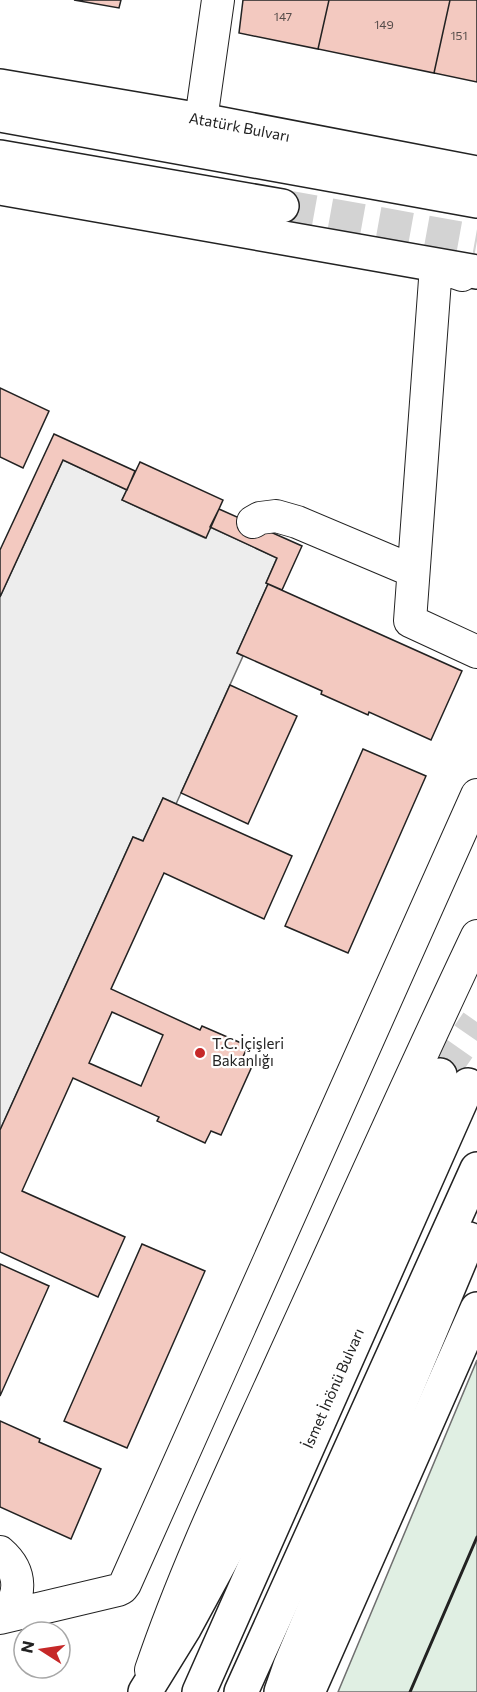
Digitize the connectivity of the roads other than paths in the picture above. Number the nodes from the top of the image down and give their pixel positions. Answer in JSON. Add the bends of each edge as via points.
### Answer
{"nodes":[{"id":1,"x":218,"y":0,"type":"edge"},
{"id":2,"x":0,"y":86,"type":"edge"},
{"id":3,"x":0,"y":115,"type":"edge"},
{"id":4,"x":201,"y":120,"type":"junction"},
{"id":5,"x":0,"y":157,"type":"edge"},
{"id":6,"x":477,"y":173,"type":"edge"},
{"id":7,"x":0,"y":188,"type":"edge"},
{"id":8,"x":477,"y":201,"type":"edge"},
{"id":9,"x":282,"y":206,"type":"tunnel mouth"},
{"id":10,"x":436,"y":266,"type":"junction"},
{"id":11,"x":477,"y":273,"type":"edge"},
{"id":12,"x":477,"y":280,"type":"edge"},
{"id":13,"x":253,"y":522,"type":"dead end"},
{"id":14,"x":413,"y":571,"type":"junction"},
{"id":15,"x":477,"y":652,"type":"edge"},
{"id":16,"x":477,"y":795,"type":"edge"},
{"id":17,"x":477,"y":936,"type":"edge"},
{"id":18,"x":477,"y":1169,"type":"edge"},
{"id":19,"x":477,"y":1220,"type":"edge"},
{"id":20,"x":477,"y":1309,"type":"edge"},
{"id":21,"x":0,"y":1552,"type":"edge"},
{"id":22,"x":0,"y":1617,"type":"edge"},
{"id":23,"x":144,"y":1692,"type":"edge"},
{"id":24,"x":199,"y":1692,"type":"edge"},
{"id":25,"x":241,"y":1692,"type":"edge"},
{"id":26,"x":281,"y":1692,"type":"edge"},
{"id":27,"x":308,"y":1692,"type":"edge"}],
"edges":[{"from":1,"to":4,"type":"street"},
{"from":2,"to":4,"type":"main road","name":"Atatürk Bulvarı"},
{"from":3,"to":8,"type":"main road"},
{"from":4,"to":6,"type":"main road","name":"Atatürk Bulvarı"},
{"from":5,"to":9,"type":"main road"},
{"from":7,"to":10,"type":"main road"},
{"from":10,"to":11,"type":"main road"},
{"from":10,"to":12,"type":"street"},
{"from":10,"to":14,"type":"street"},
{"from":13,"to":14,"type":"street","via":[[276,516],[297,522]]},
{"from":14,"to":15,"type":"street","via":[[410,621]]},
{"from":16,"to":22,"type":"street","via":[[125,1584],[118,1590]]},
{"from":17,"to":23,"type":"street","via":[[208,1525],[169,1616]]},
{"from":18,"to":25,"type":"main road"},
{"from":19,"to":26,"type":"main road"},
{"from":20,"to":27,"type":"main road"},
{"from":21,"to":22,"type":"street","via":[[10,1561],[18,1586],[14,1600]]},
{"from":23,"to":24,"type":"main road","name":"İsmet İnönü Bulvarı","via":[[230,1544],[454,1080]]}]}
